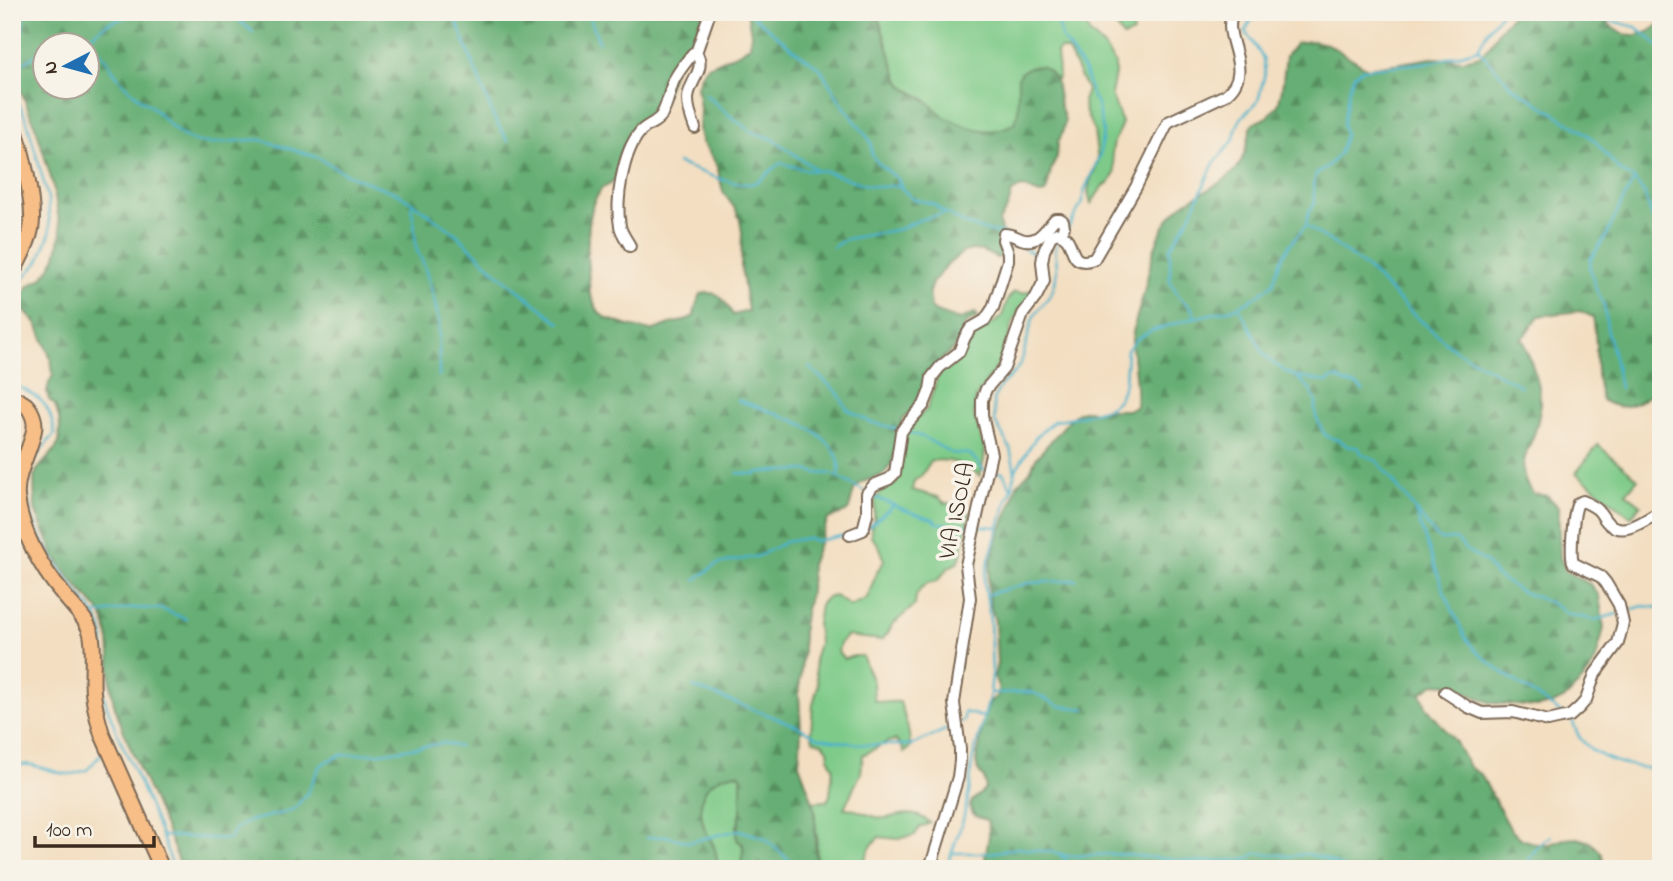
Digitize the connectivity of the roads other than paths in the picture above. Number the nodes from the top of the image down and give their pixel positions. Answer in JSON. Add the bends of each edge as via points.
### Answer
{"nodes":[{"id":1,"x":710,"y":12,"type":"edge"},
{"id":2,"x":1234,"y":12,"type":"edge"},
{"id":3,"x":696,"y":53,"type":"junction"},
{"id":4,"x":12,"y":122,"type":"edge"},
{"id":5,"x":695,"y":128,"type":"dead end"},
{"id":6,"x":1061,"y":233,"type":"junction"},
{"id":7,"x":630,"y":246,"type":"dead end"},
{"id":8,"x":12,"y":274,"type":"edge"},
{"id":9,"x":12,"y":397,"type":"edge"},
{"id":10,"x":1661,"y":511,"type":"edge"},
{"id":11,"x":850,"y":536,"type":"dead end"},
{"id":12,"x":1445,"y":692,"type":"dead end"},
{"id":13,"x":162,"y":869,"type":"edge"},
{"id":14,"x":928,"y":869,"type":"edge"}],
"edges":[{"from":1,"to":3,"type":"street"},
{"from":2,"to":6,"type":"street","via":[[1230,30],[1238,71],[1233,89],[1168,122],[1094,259],[1079,261]]},
{"from":3,"to":5,"type":"street","via":[[700,68],[688,100]]},
{"from":3,"to":7,"type":"street","via":[[673,82],[662,115],[641,131],[624,163],[620,228]]},
{"from":4,"to":8,"type":"main road","via":[[32,222]]},
{"from":6,"to":11,"type":"street","via":[[1063,221],[1055,219],[1032,241],[1004,234],[1008,261],[993,308],[971,328],[959,352],[932,377],[924,405],[901,432],[895,473],[867,494],[863,530]]},
{"from":6,"to":14,"type":"street","name":"VIA ISOLA","via":[[1051,236],[1042,262],[1044,281],[1023,314],[1004,368],[982,400],[991,454],[966,565],[970,598],[954,703],[960,761]]},
{"from":9,"to":13,"type":"main road","via":[[27,406],[35,422],[17,489],[22,520],[46,572],[89,626],[95,713]]},
{"from":10,"to":12,"type":"street","via":[[1625,529],[1607,522],[1583,501],[1573,512],[1572,559],[1606,583],[1623,623],[1618,643],[1595,674],[1586,700],[1570,716],[1548,721],[1513,712],[1482,713]]}]}
